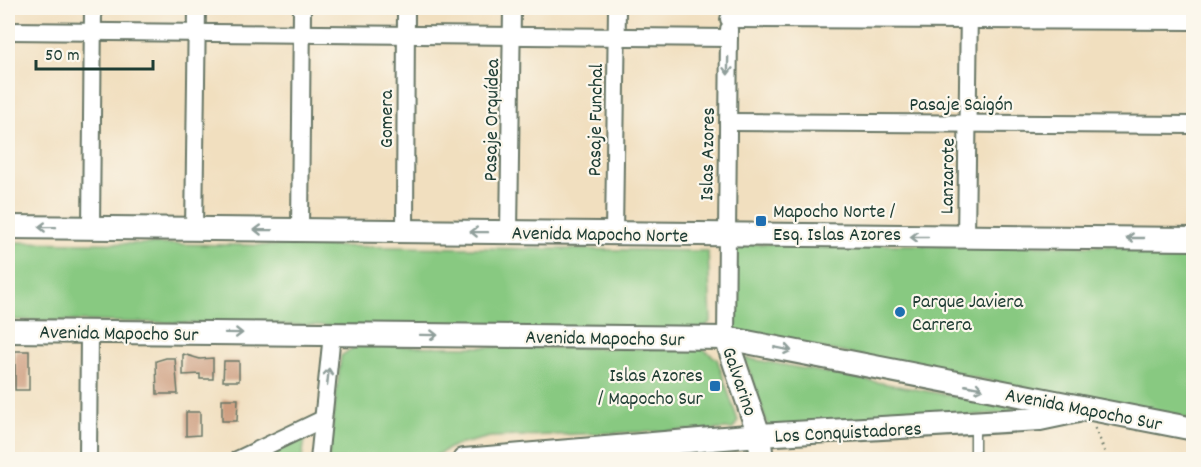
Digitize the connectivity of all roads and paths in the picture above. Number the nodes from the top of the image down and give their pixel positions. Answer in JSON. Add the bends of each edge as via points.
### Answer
{"nodes":[{"id":1,"x":93,"y":8,"type":"edge"},
{"id":2,"x":197,"y":8,"type":"edge"},
{"id":3,"x":302,"y":8,"type":"edge"},
{"id":4,"x":406,"y":8,"type":"edge"},
{"id":5,"x":512,"y":8,"type":"edge"},
{"id":6,"x":617,"y":8,"type":"edge"},
{"id":7,"x":729,"y":13,"type":"edge"},
{"id":8,"x":968,"y":14,"type":"edge"},
{"id":9,"x":1194,"y":21,"type":"edge"},
{"id":10,"x":8,"y":31,"type":"edge"},
{"id":11,"x":93,"y":32,"type":"junction"},
{"id":12,"x":197,"y":33,"type":"junction"},
{"id":13,"x":302,"y":34,"type":"junction"},
{"id":14,"x":406,"y":35,"type":"junction"},
{"id":15,"x":512,"y":36,"type":"junction"},
{"id":16,"x":616,"y":37,"type":"junction"},
{"id":17,"x":729,"y":38,"type":"junction"},
{"id":18,"x":728,"y":122,"type":"junction"},
{"id":19,"x":967,"y":125,"type":"junction"},
{"id":20,"x":1194,"y":125,"type":"edge"},
{"id":21,"x":8,"y":227,"type":"edge"},
{"id":22,"x":91,"y":228,"type":"junction"},
{"id":23,"x":194,"y":229,"type":"junction"},
{"id":24,"x":300,"y":230,"type":"junction"},
{"id":25,"x":405,"y":231,"type":"junction"},
{"id":26,"x":510,"y":232,"type":"junction"},
{"id":27,"x":614,"y":234,"type":"junction"},
{"id":28,"x":726,"y":235,"type":"junction"},
{"id":29,"x":966,"y":237,"type":"junction"},
{"id":30,"x":1194,"y":239,"type":"edge"},
{"id":31,"x":8,"y":331,"type":"edge"},
{"id":32,"x":89,"y":332,"type":"junction"},
{"id":33,"x":332,"y":334,"type":"junction"},
{"id":34,"x":726,"y":338,"type":"junction"},
{"id":35,"x":1089,"y":409,"type":"junction"},
{"id":36,"x":323,"y":419,"type":"junction"},
{"id":37,"x":975,"y":424,"type":"junction"},
{"id":38,"x":1194,"y":429,"type":"edge"},
{"id":39,"x":759,"y":435,"type":"junction"},
{"id":40,"x":88,"y":459,"type":"edge"},
{"id":41,"x":237,"y":459,"type":"edge"},
{"id":42,"x":319,"y":459,"type":"edge"},
{"id":43,"x":464,"y":459,"type":"edge"},
{"id":44,"x":762,"y":459,"type":"edge"},
{"id":45,"x":975,"y":459,"type":"edge"},
{"id":46,"x":1108,"y":459,"type":"edge"}],
"edges":[{"from":1,"to":11,"type":"street"},
{"from":2,"to":12,"type":"street"},
{"from":3,"to":13,"type":"street"},
{"from":4,"to":14,"type":"street","name":"Gomera"},
{"from":5,"to":15,"type":"street","name":"Pasaje Orquídea"},
{"from":6,"to":16,"type":"street","name":"Pasaje Funchal"},
{"from":7,"to":8,"type":"street"},
{"from":7,"to":17,"type":"street","name":"Islas Azores"},
{"from":8,"to":9,"type":"street"},
{"from":8,"to":19,"type":"street","name":"Lanzarote"},
{"from":10,"to":11,"type":"street"},
{"from":11,"to":12,"type":"street"},
{"from":11,"to":22,"type":"street"},
{"from":12,"to":13,"type":"street"},
{"from":12,"to":23,"type":"street"},
{"from":13,"to":14,"type":"street"},
{"from":13,"to":24,"type":"street"},
{"from":14,"to":15,"type":"street"},
{"from":14,"to":25,"type":"street","name":"Gomera"},
{"from":15,"to":16,"type":"street"},
{"from":15,"to":26,"type":"street","name":"Pasaje Orquídea"},
{"from":16,"to":17,"type":"street"},
{"from":16,"to":27,"type":"street","name":"Pasaje Funchal"},
{"from":17,"to":18,"type":"street","name":"Islas Azores","one_way":true},
{"from":18,"to":19,"type":"street","name":"Pasaje Saigón"},
{"from":18,"to":28,"type":"street","name":"Islas Azores"},
{"from":19,"to":20,"type":"street","name":"Pasaje Saigón"},
{"from":19,"to":29,"type":"street","name":"Lanzarote"},
{"from":22,"to":21,"type":"main road","name":"Avenida Mapocho Norte","one_way":true},
{"from":22,"to":23,"type":"main road","name":"Avenida Mapocho Norte"},
{"from":24,"to":23,"type":"main road","name":"Avenida Mapocho Norte","one_way":true},
{"from":24,"to":25,"type":"main road","name":"Avenida Mapocho Norte"},
{"from":26,"to":25,"type":"main road","name":"Avenida Mapocho Norte","one_way":true},
{"from":26,"to":27,"type":"main road","name":"Avenida Mapocho Norte"},
{"from":27,"to":28,"type":"main road","name":"Avenida Mapocho Norte"},
{"from":29,"to":28,"type":"main road","name":"Avenida Mapocho Norte","one_way":true},
{"from":28,"to":34,"type":"street","name":"Islas Azores"},
{"from":30,"to":29,"type":"main road","name":"Avenida Mapocho Norte","one_way":true},
{"from":31,"to":32,"type":"main road","name":"Avenida Mapocho Sur"},
{"from":32,"to":33,"type":"main road","name":"Avenida Mapocho Sur","one_way":true},
{"from":32,"to":40,"type":"street"},
{"from":33,"to":34,"type":"main road","name":"Avenida Mapocho Sur","one_way":true},
{"from":36,"to":33,"type":"street","one_way":true},
{"from":34,"to":35,"type":"main road","name":"Avenida Mapocho Sur","one_way":true},
{"from":34,"to":39,"type":"main road","name":"Galvarino"},
{"from":35,"to":37,"type":"main road","name":"Los Conquistadores","via":[[1040,419]]},
{"from":35,"to":38,"type":"main road","name":"Avenida Mapocho Sur"},
{"from":35,"to":46,"type":"path"},
{"from":36,"to":41,"type":"street"},
{"from":36,"to":42,"type":"street"},
{"from":37,"to":39,"type":"main road","name":"Los Conquistadores"},
{"from":37,"to":45,"type":"lane"},
{"from":39,"to":43,"type":"main road","name":"Los Conquistadores"},
{"from":39,"to":44,"type":"main road","name":"Galvarino"}]}
